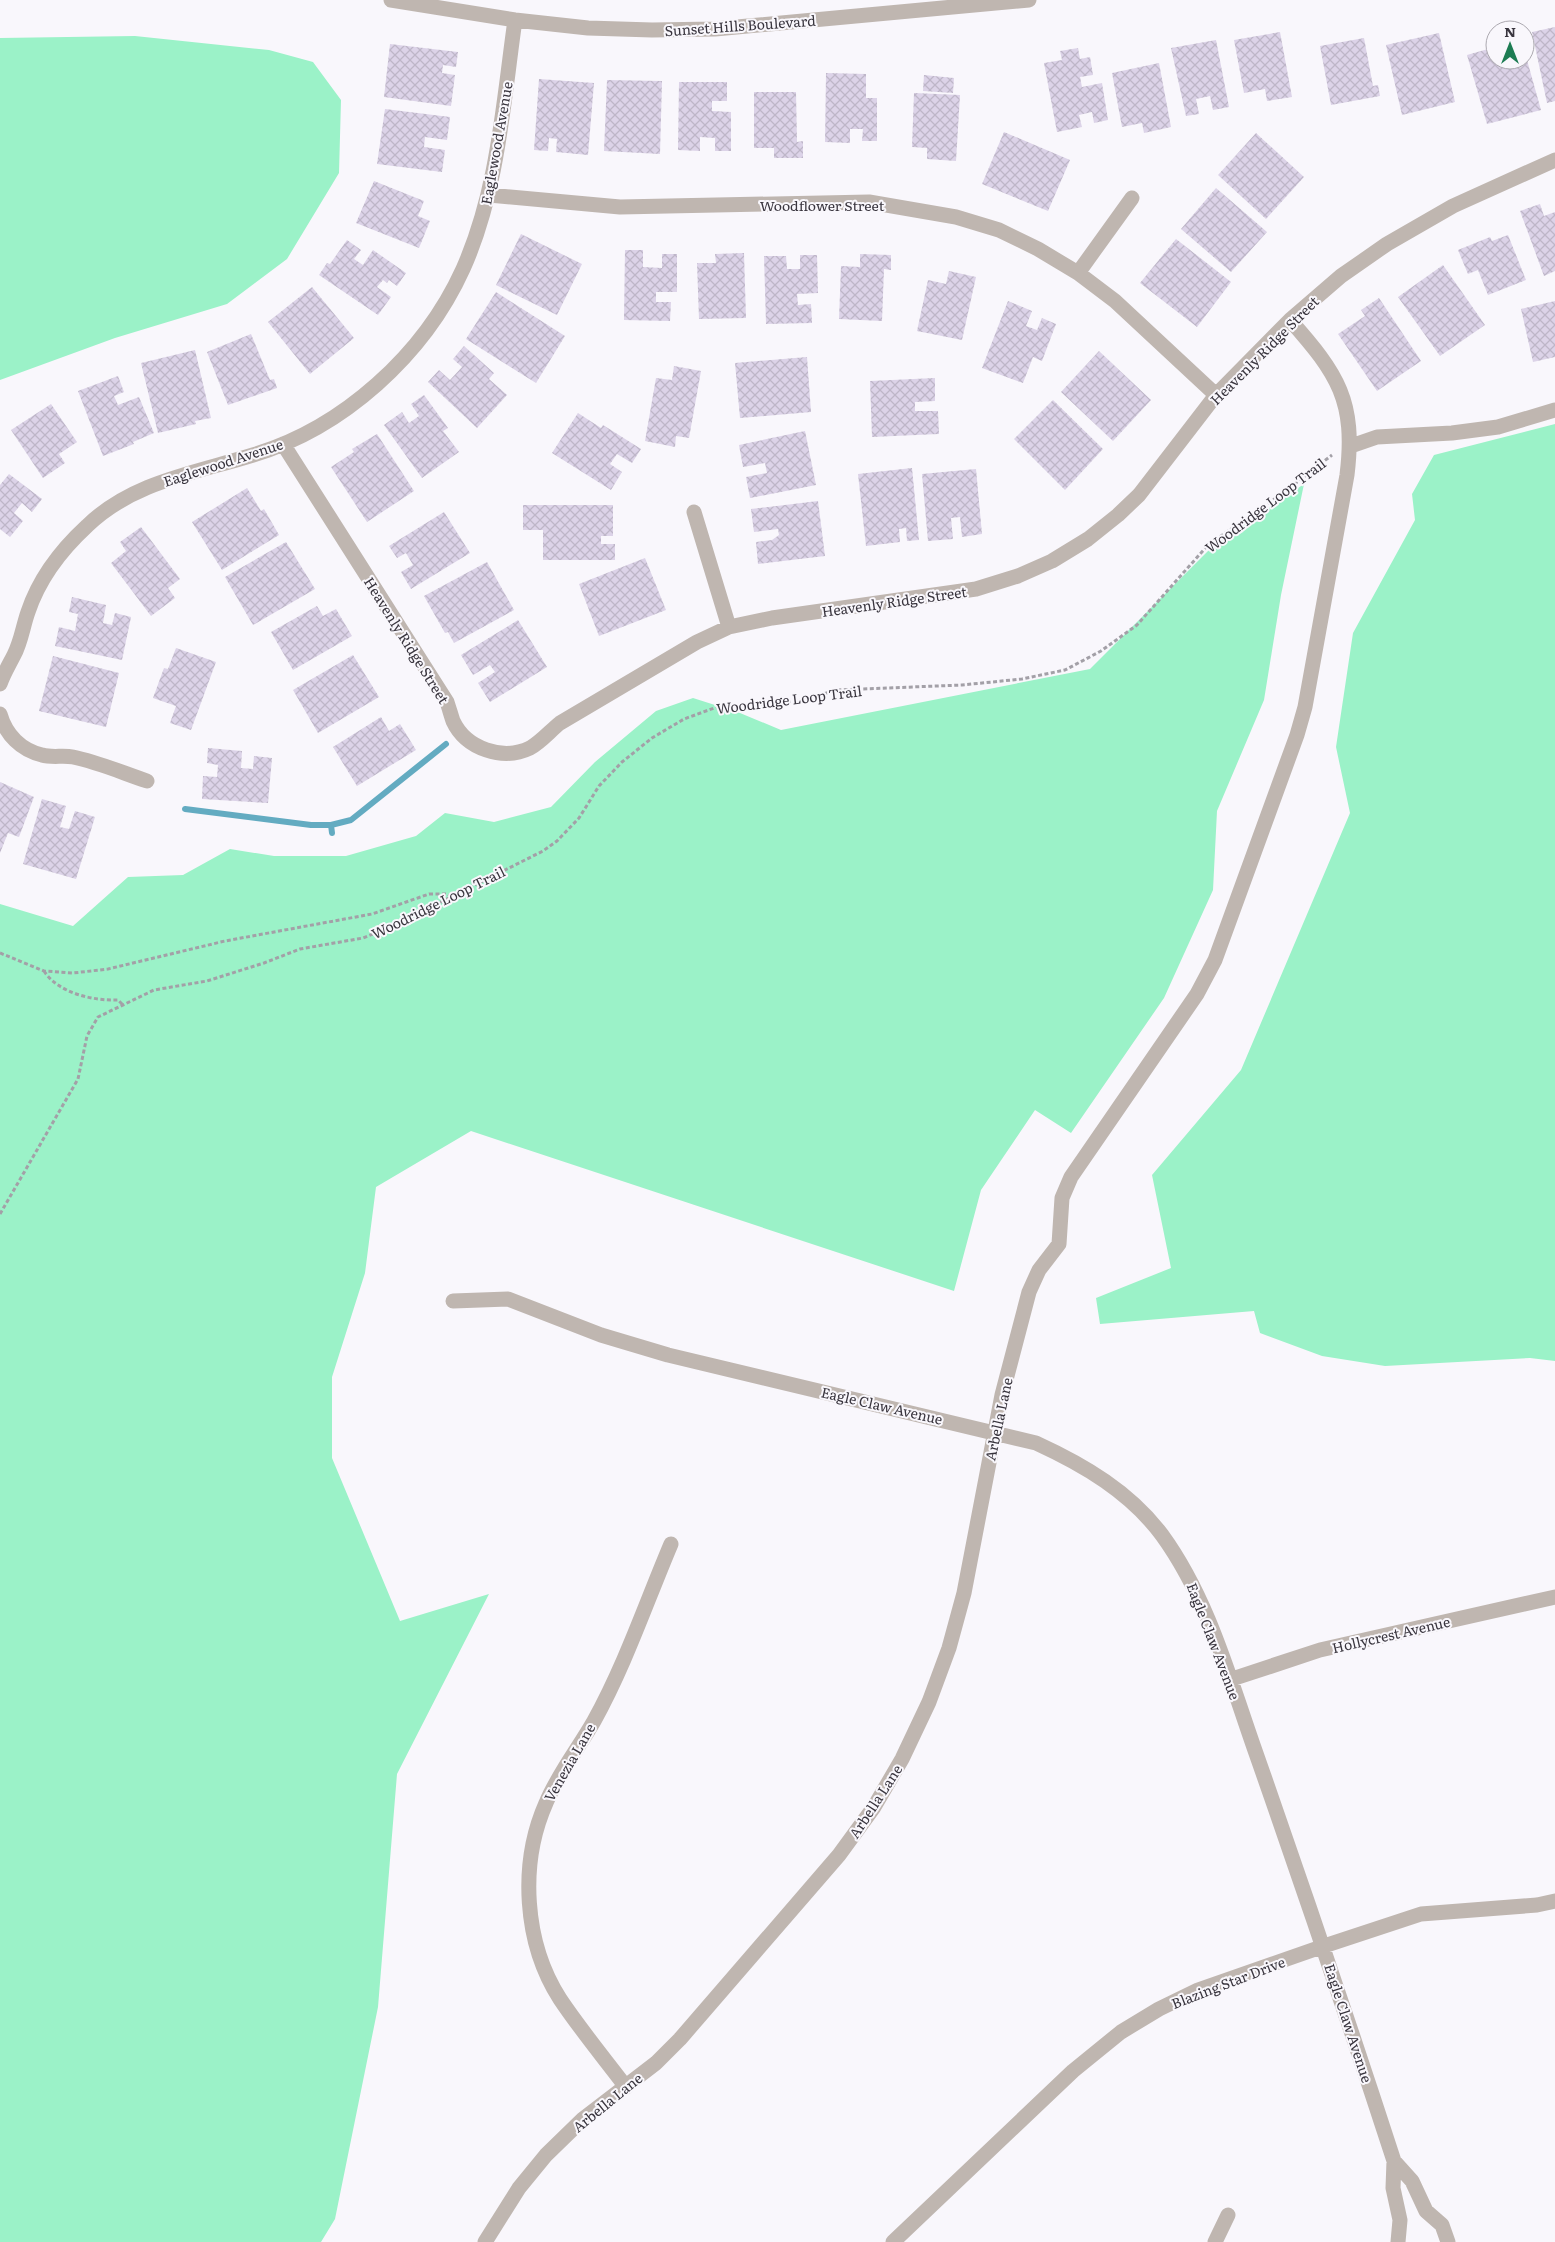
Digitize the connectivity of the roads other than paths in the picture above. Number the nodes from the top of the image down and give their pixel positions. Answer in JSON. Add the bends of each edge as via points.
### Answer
{"nodes":[{"id":1,"x":391,"y":0,"type":"edge"},
{"id":2,"x":1029,"y":0,"type":"edge"},
{"id":3,"x":515,"y":20,"type":"junction"},
{"id":4,"x":1555,"y":160,"type":"edge"},
{"id":5,"x":489,"y":195,"type":"junction"},
{"id":6,"x":1132,"y":198,"type":"dead end"},
{"id":7,"x":1078,"y":273,"type":"junction"},
{"id":8,"x":1290,"y":320,"type":"junction"},
{"id":9,"x":1216,"y":395,"type":"junction"},
{"id":10,"x":1555,"y":410,"type":"edge"},
{"id":11,"x":283,"y":444,"type":"junction"},
{"id":12,"x":1350,"y":446,"type":"junction"},
{"id":13,"x":694,"y":512,"type":"dead end"},
{"id":14,"x":729,"y":628,"type":"junction"},
{"id":15,"x":0,"y":684,"type":"edge"},
{"id":16,"x":0,"y":714,"type":"edge"},
{"id":17,"x":147,"y":781,"type":"dead end"},
{"id":18,"x":453,"y":1301,"type":"dead end"},
{"id":19,"x":994,"y":1432,"type":"junction"},
{"id":20,"x":670,"y":1544,"type":"dead end"},
{"id":21,"x":1555,"y":1597,"type":"edge"},
{"id":22,"x":1230,"y":1680,"type":"junction"},
{"id":23,"x":1555,"y":1901,"type":"edge"},
{"id":24,"x":1324,"y":1946,"type":"junction"},
{"id":25,"x":626,"y":2087,"type":"junction"},
{"id":26,"x":1394,"y":2160,"type":"junction"},
{"id":27,"x":1426,"y":2211,"type":"junction"},
{"id":28,"x":1228,"y":2215,"type":"dead end"},
{"id":29,"x":1400,"y":2220,"type":"junction"},
{"id":30,"x":485,"y":2242,"type":"edge"},
{"id":31,"x":893,"y":2242,"type":"edge"},
{"id":32,"x":1215,"y":2242,"type":"edge"},
{"id":33,"x":1398,"y":2242,"type":"edge"},
{"id":34,"x":1448,"y":2242,"type":"edge"}],
"edges":[{"from":1,"to":3,"type":"street","name":"Sunset Hills Boulevard"},
{"from":2,"to":3,"type":"street","name":"Sunset Hills Boulevard","via":[[716,29],[588,28]]},
{"from":3,"to":5,"type":"street","name":"Eaglewood Avenue"},
{"from":4,"to":8,"type":"street","name":"Heavenly Ridge Street","via":[[1453,206],[1386,244],[1341,276]]},
{"from":5,"to":7,"type":"street","name":"Woodflower Street","via":[[620,206],[869,202],[956,217],[999,230]]},
{"from":5,"to":11,"type":"street","name":"Eaglewood Avenue","via":[[462,271],[441,309],[417,342],[356,402]]},
{"from":6,"to":7,"type":"street"},
{"from":7,"to":9,"type":"street","name":"Woodflower Street","via":[[1115,301]]},
{"from":8,"to":9,"type":"street","name":"Heavenly Ridge Street"},
{"from":8,"to":12,"type":"street","via":[[1316,351],[1339,387],[1346,406]]},
{"from":9,"to":14,"type":"street","name":"Heavenly Ridge Street","via":[[1139,494],[1088,539],[1052,561],[976,589],[772,618]]},
{"from":10,"to":12,"type":"street","via":[[1498,427],[1377,437]]},
{"from":11,"to":14,"type":"street","name":"Heavenly Ridge Street","via":[[447,702],[454,722],[464,736],[478,746],[494,752],[511,753],[529,748],[560,722],[697,642]]},
{"from":11,"to":15,"type":"street","name":"Eaglewood Avenue","via":[[144,488],[114,504],[88,524],[44,577],[28,609],[15,654]]},
{"from":12,"to":19,"type":"street","name":"Arbella Lane","via":[[1305,706],[1297,735],[1225,934],[1197,994],[1071,1177],[1062,1198],[1059,1244],[1039,1270],[1029,1292]]},
{"from":13,"to":14,"type":"street"},
{"from":16,"to":17,"type":"street","via":[[3,725],[14,740],[28,750],[43,756],[73,757]]},
{"from":18,"to":19,"type":"street","name":"Eagle Claw Avenue","via":[[508,1298],[601,1335],[668,1356]]},
{"from":19,"to":22,"type":"street","name":"Eagle Claw Avenue","via":[[1036,1443],[1071,1459],[1106,1481],[1136,1506],[1182,1565],[1199,1597]]},
{"from":19,"to":25,"type":"street","name":"Arbella Lane","via":[[964,1593],[949,1648],[929,1702],[902,1759],[874,1807],[840,1855],[680,2039]]},
{"from":20,"to":25,"type":"street","name":"Venezia Lane","via":[[614,1682],[545,1804],[534,1838],[529,1871],[530,1908],[545,1968],[560,1998]]},
{"from":21,"to":22,"type":"street","name":"Hollycrest Avenue","via":[[1320,1650]]},
{"from":22,"to":24,"type":"street","name":"Eagle Claw Avenue"},
{"from":23,"to":24,"type":"street","name":"Blazing Star Drive","via":[[1421,1914]]},
{"from":24,"to":26,"type":"street","name":"Eagle Claw Avenue"},
{"from":24,"to":31,"type":"street","name":"Blazing Star Drive","via":[[1198,1990],[1121,2032],[1073,2071]]},
{"from":25,"to":30,"type":"street","name":"Arbella Lane","via":[[583,2119],[546,2155],[519,2188]]},
{"from":26,"to":27,"type":"street","name":"Eagle Claw Avenue","via":[[1412,2181]]},
{"from":26,"to":29,"type":"street","name":"Eagle Claw Avenue","via":[[1393,2188]]},
{"from":27,"to":29,"type":"street"},
{"from":27,"to":34,"type":"street","name":"Eagle Claw Avenue","via":[[1442,2225]]},
{"from":28,"to":32,"type":"street"},
{"from":29,"to":33,"type":"street","name":"Eagle Claw Avenue"}]}
